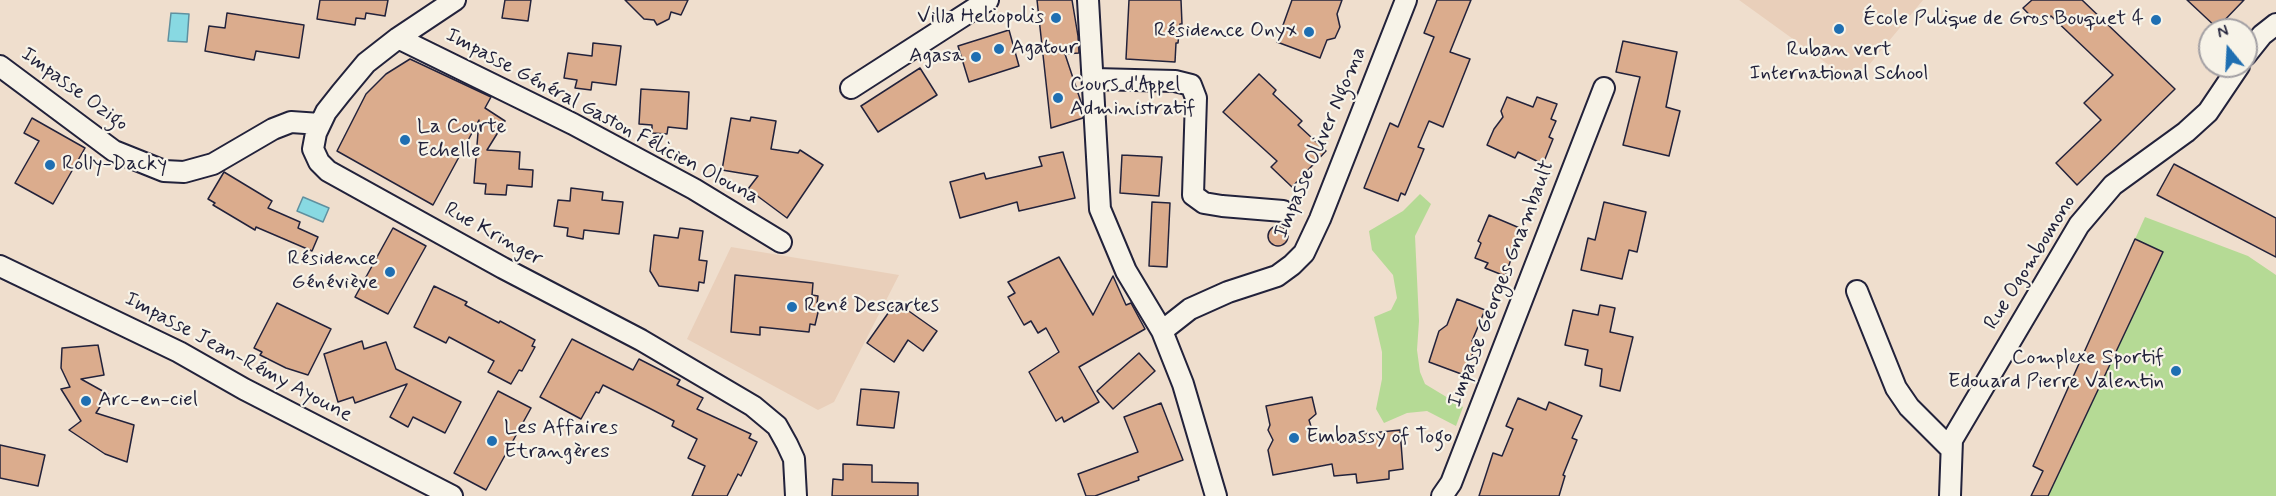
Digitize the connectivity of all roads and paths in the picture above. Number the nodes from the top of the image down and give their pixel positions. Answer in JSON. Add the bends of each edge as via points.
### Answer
{"nodes":[{"id":1,"x":988,"y":0,"type":"edge"},
{"id":2,"x":1088,"y":0,"type":"edge"},
{"id":3,"x":1406,"y":0,"type":"edge"},
{"id":4,"x":447,"y":2,"type":"edge"},
{"id":5,"x":2276,"y":24,"type":"edge"},
{"id":6,"x":398,"y":38,"type":"junction"},
{"id":7,"x":2258,"y":40,"type":"edge"},
{"id":8,"x":0,"y":66,"type":"edge"},
{"id":9,"x":2231,"y":78,"type":"edge"},
{"id":10,"x":1094,"y":79,"type":"junction"},
{"id":11,"x":851,"y":88,"type":"dead end"},
{"id":12,"x":1604,"y":88,"type":"dead end"},
{"id":13,"x":320,"y":124,"type":"junction"},
{"id":14,"x":1283,"y":211,"type":"dead end"},
{"id":15,"x":781,"y":242,"type":"dead end"},
{"id":16,"x":0,"y":266,"type":"edge"},
{"id":17,"x":1857,"y":291,"type":"dead end"},
{"id":18,"x":1162,"y":331,"type":"junction"},
{"id":19,"x":1950,"y":448,"type":"junction"},
{"id":20,"x":452,"y":496,"type":"edge"},
{"id":21,"x":796,"y":496,"type":"edge"},
{"id":22,"x":1216,"y":496,"type":"edge"},
{"id":23,"x":1442,"y":496,"type":"edge"},
{"id":24,"x":1950,"y":496,"type":"edge"}],
"edges":[{"from":1,"to":11,"type":"street"},
{"from":2,"to":10,"type":"street"},
{"from":3,"to":18,"type":"street","name":"Impasse Oliver Ngoma","via":[[1304,253],[1277,276],[1190,309]]},
{"from":4,"to":6,"type":"street","name":"Rue Kringer"},
{"from":5,"to":7,"type":"street"},
{"from":6,"to":13,"type":"street","name":"Rue Kringer","via":[[366,63]]},
{"from":6,"to":15,"type":"street","name":"Impasse Général Gaston Félicien Olouna","via":[[584,130],[694,189]]},
{"from":8,"to":13,"type":"street","name":"Impasse Ozigo","via":[[114,151],[164,171],[184,172],[213,164],[291,122]]},
{"from":9,"to":19,"type":"street","name":"Rue Ogombomono","via":[[2208,112],[2114,185],[2086,214],[1968,411]]},
{"from":10,"to":14,"type":"street","via":[[1175,81],[1191,85],[1196,98],[1193,195],[1204,203]]},
{"from":10,"to":18,"type":"street","via":[[1100,209],[1126,271]]},
{"from":12,"to":23,"type":"street","name":"Impasse Georges Gnambault","via":[[1451,483]]},
{"from":13,"to":21,"type":"street","name":"Rue Kringer","via":[[313,149],[328,171],[651,346],[766,416],[783,434],[794,459]]},
{"from":16,"to":20,"type":"street","name":"Impasse Jean-Rémy Ayoune","via":[[179,352]]},
{"from":17,"to":19,"type":"street","via":[[1896,388],[1909,407]]},
{"from":18,"to":22,"type":"street","via":[[1183,384]]},
{"from":19,"to":24,"type":"street","name":"Rue Ogombomono"}]}
